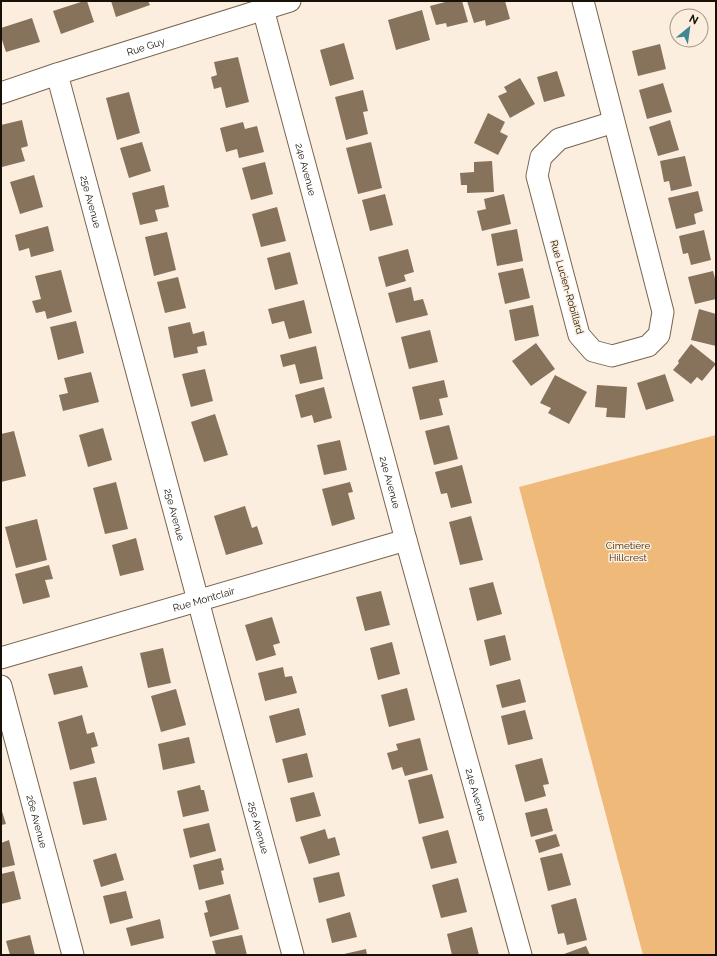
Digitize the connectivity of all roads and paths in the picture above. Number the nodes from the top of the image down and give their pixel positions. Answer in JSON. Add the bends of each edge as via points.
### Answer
{"nodes":[{"id":1,"x":290,"y":1,"type":"edge"},
{"id":2,"x":583,"y":1,"type":"edge"},
{"id":3,"x":263,"y":9,"type":"junction"},
{"id":4,"x":57,"y":74,"type":"junction"},
{"id":5,"x":1,"y":93,"type":"edge"},
{"id":6,"x":614,"y":122,"type":"junction"},
{"id":7,"x":406,"y":540,"type":"junction"},
{"id":8,"x":198,"y":601,"type":"junction"},
{"id":9,"x":1,"y":658,"type":"edge"},
{"id":10,"x":2,"y":692,"type":"edge"},
{"id":11,"x":73,"y":955,"type":"edge"},
{"id":12,"x":293,"y":955,"type":"edge"},
{"id":13,"x":521,"y":955,"type":"edge"}],
"edges":[{"from":1,"to":3,"type":"street","name":"Rue Guy"},
{"from":2,"to":6,"type":"street","name":"Rue Lucien-Robillard"},
{"from":3,"to":4,"type":"street","name":"Rue Guy"},
{"from":3,"to":7,"type":"street","name":"24e Avenue"},
{"from":4,"to":5,"type":"street","name":"Rue Guy"},
{"from":4,"to":8,"type":"street","name":"25e Avenue"},
{"from":6,"to":6,"type":"street","name":"Rue Lucien-Robillard","via":[[663,312],[659,335],[648,346],[612,356],[593,351],[579,335],[537,176],[541,157],[559,138]]},
{"from":7,"to":8,"type":"street","name":"Rue Montclair"},
{"from":7,"to":13,"type":"street","name":"24e Avenue"},
{"from":8,"to":9,"type":"street","name":"Rue Montclair"},
{"from":8,"to":12,"type":"street","name":"25e Avenue"},
{"from":10,"to":11,"type":"street","name":"26e Avenue"}]}
